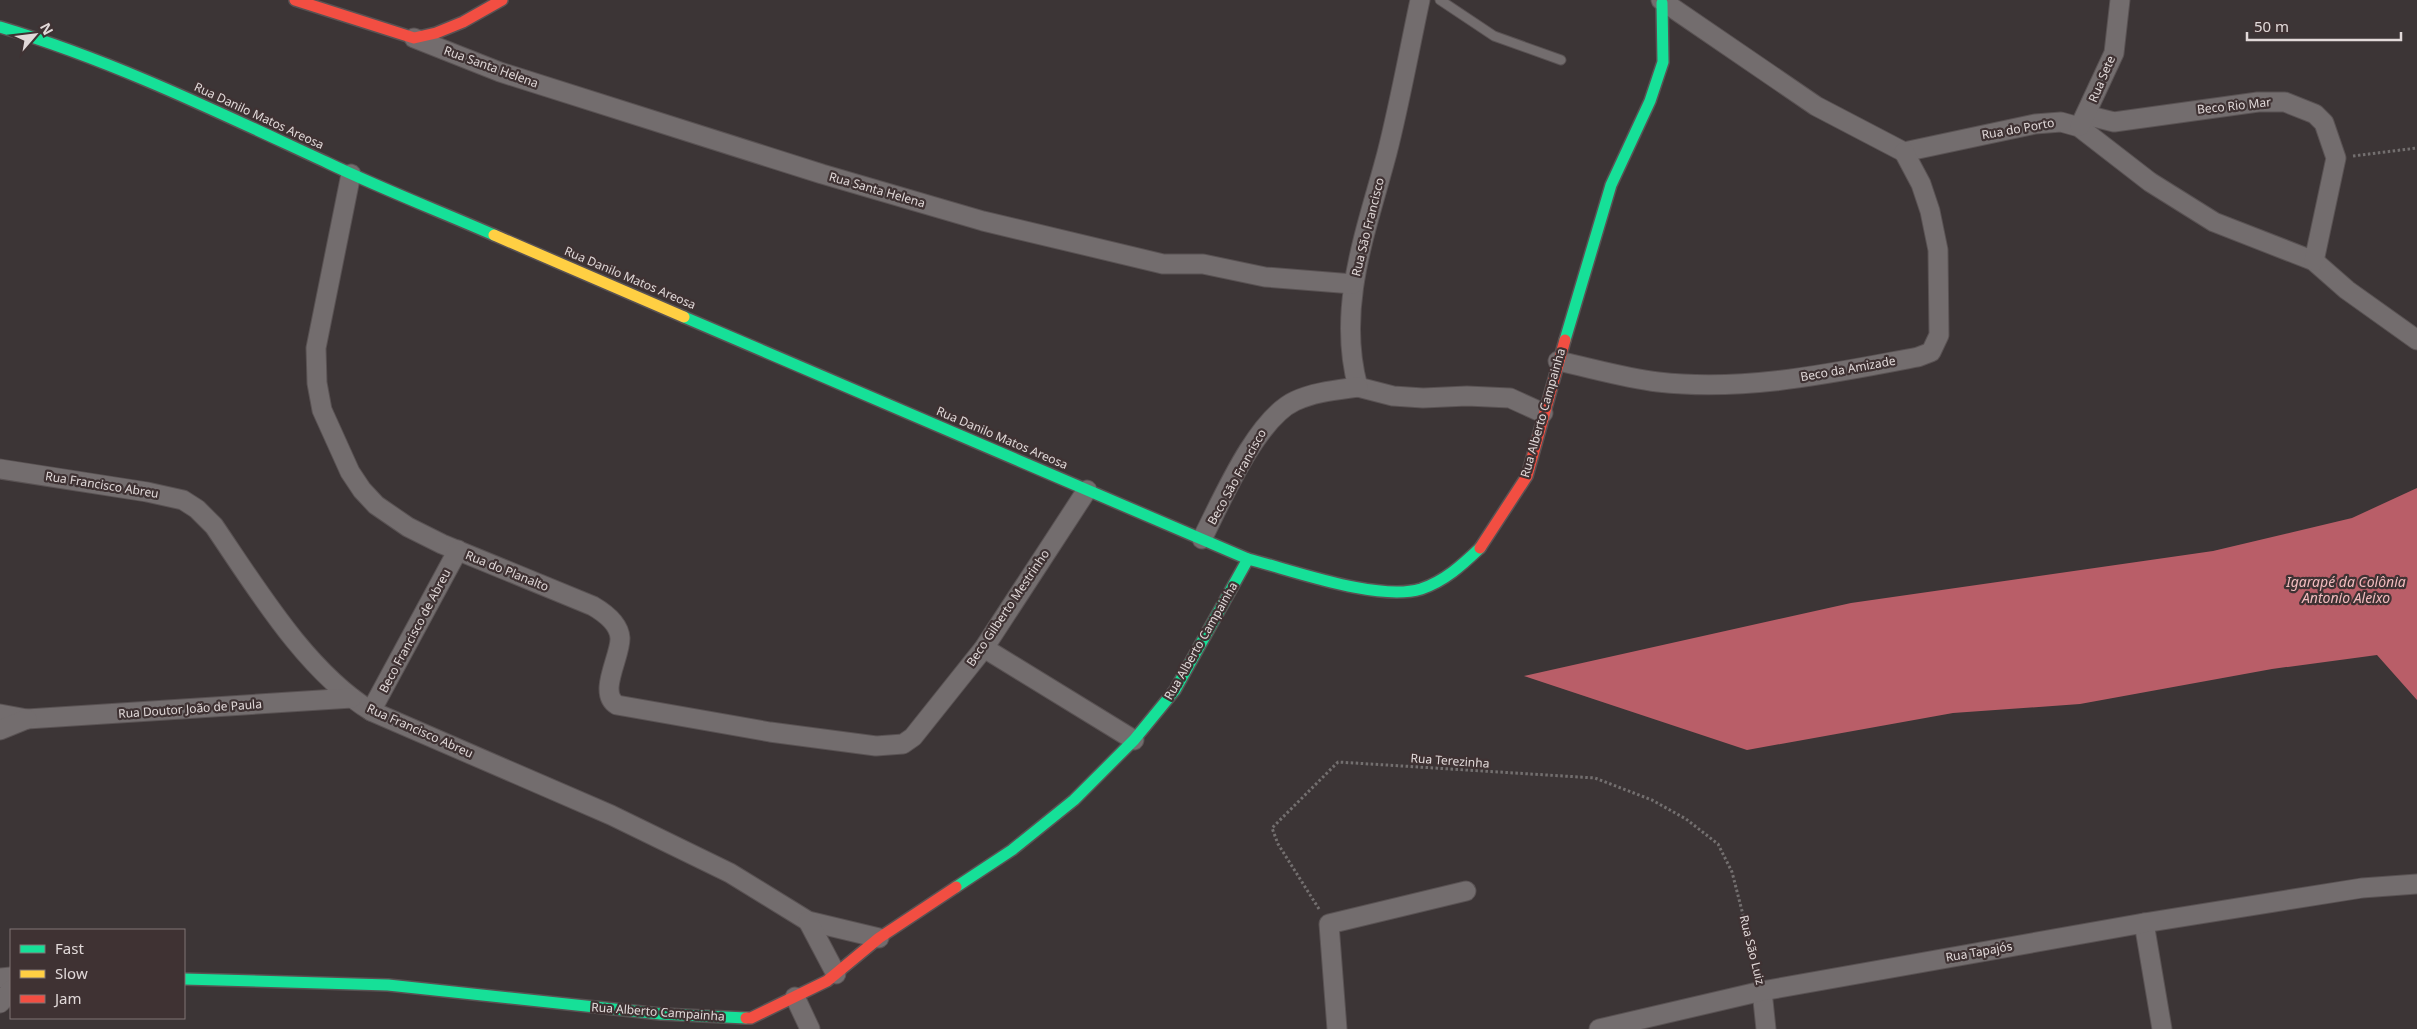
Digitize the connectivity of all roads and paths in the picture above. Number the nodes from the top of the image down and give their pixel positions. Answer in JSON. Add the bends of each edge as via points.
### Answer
{"nodes":[{"id":1,"x":294,"y":0,"type":"edge"},
{"id":2,"x":502,"y":0,"type":"edge"},
{"id":3,"x":1420,"y":0,"type":"edge"},
{"id":4,"x":1440,"y":0,"type":"edge"},
{"id":5,"x":2120,"y":0,"type":"edge"},
{"id":6,"x":1662,"y":2,"type":"edge"},
{"id":7,"x":0,"y":27,"type":"edge"},
{"id":8,"x":414,"y":38,"type":"junction"},
{"id":9,"x":1561,"y":60,"type":"dead end"},
{"id":10,"x":2083,"y":121,"type":"junction"},
{"id":11,"x":2417,"y":148,"type":"edge"},
{"id":12,"x":1904,"y":152,"type":"junction"},
{"id":13,"x":2336,"y":158,"type":"junction"},
{"id":14,"x":350,"y":174,"type":"junction"},
{"id":15,"x":2314,"y":261,"type":"junction"},
{"id":16,"x":1353,"y":284,"type":"junction"},
{"id":17,"x":2417,"y":340,"type":"edge"},
{"id":18,"x":1558,"y":361,"type":"junction"},
{"id":19,"x":1358,"y":387,"type":"junction"},
{"id":20,"x":1543,"y":413,"type":"junction"},
{"id":21,"x":0,"y":469,"type":"edge"},
{"id":22,"x":1087,"y":490,"type":"junction"},
{"id":23,"x":1202,"y":540,"type":"junction"},
{"id":24,"x":458,"y":550,"type":"junction"},
{"id":25,"x":1248,"y":559,"type":"junction"},
{"id":26,"x":984,"y":648,"type":"junction"},
{"id":27,"x":352,"y":698,"type":"junction"},
{"id":28,"x":372,"y":711,"type":"junction"},
{"id":29,"x":0,"y":714,"type":"edge"},
{"id":30,"x":27,"y":720,"type":"junction"},
{"id":31,"x":0,"y":730,"type":"edge"},
{"id":32,"x":1134,"y":740,"type":"junction"},
{"id":33,"x":903,"y":744,"type":"joint"},
{"id":34,"x":1732,"y":872,"type":"joint"},
{"id":35,"x":2417,"y":884,"type":"edge"},
{"id":36,"x":1466,"y":891,"type":"dead end"},
{"id":37,"x":808,"y":921,"type":"junction"},
{"id":38,"x":1329,"y":924,"type":"junction"},
{"id":39,"x":2144,"y":924,"type":"junction"},
{"id":40,"x":879,"y":938,"type":"junction"},
{"id":41,"x":836,"y":974,"type":"junction"},
{"id":42,"x":185,"y":979,"type":"edge"},
{"id":43,"x":10,"y":991,"type":"edge"},
{"id":44,"x":1762,"y":991,"type":"junction"},
{"id":45,"x":794,"y":997,"type":"junction"},
{"id":46,"x":0,"y":1003,"type":"edge"},
{"id":47,"x":664,"y":1022,"type":"edge"},
{"id":48,"x":747,"y":1024,"type":"edge"},
{"id":49,"x":810,"y":1029,"type":"edge"},
{"id":50,"x":1336,"y":1029,"type":"edge"},
{"id":51,"x":1599,"y":1029,"type":"edge"},
{"id":52,"x":1766,"y":1029,"type":"edge"},
{"id":53,"x":2162,"y":1029,"type":"edge"}],
"edges":[{"from":1,"to":8,"type":"street"},
{"from":2,"to":8,"type":"street","via":[[463,22]]},
{"from":3,"to":16,"type":"street","name":"Rua São Francisco","via":[[1388,151]]},
{"from":4,"to":9,"type":"lane","via":[[1494,36]]},
{"from":5,"to":10,"type":"street","name":"Rua Sete","via":[[2114,53]]},
{"from":6,"to":12,"type":"street","via":[[1816,106]]},
{"from":6,"to":18,"type":"street","name":"Rua Alberto Campainha","via":[[1663,62],[1650,101],[1611,185]]},
{"from":7,"to":14,"type":"street","name":"Rua Danilo Matos Areosa","via":[[50,40],[136,74]]},
{"from":8,"to":16,"type":"street","name":"Rua Santa Helena","via":[[500,72],[822,174],[983,221],[1163,264],[1203,264],[1265,277]]},
{"from":10,"to":12,"type":"street","name":"Rua do Porto","via":[[2035,124]]},
{"from":10,"to":13,"type":"street","name":"Beco Rio Mar","via":[[2114,122],[2258,102],[2285,102],[2315,114],[2324,123]]},
{"from":10,"to":15,"type":"street","name":"Rua do Porto","via":[[2150,182],[2214,222]]},
{"from":11,"to":13,"type":"path"},
{"from":12,"to":18,"type":"street","name":"Beco da Amizade","via":[[1921,184],[1938,250],[1939,335],[1931,352],[1813,377],[1748,385],[1658,382]]},
{"from":13,"to":15,"type":"street"},
{"from":14,"to":22,"type":"street","name":"Rua Danilo Matos Areosa"},
{"from":14,"to":24,"type":"street","name":"Rua do Planalto","via":[[316,348],[322,410],[350,472],[376,505],[408,527]]},
{"from":15,"to":17,"type":"street","name":"Rua do Porto","via":[[2347,290]]},
{"from":16,"to":19,"type":"street","name":"Rua São Francisco","via":[[1350,349]]},
{"from":18,"to":20,"type":"street","name":"Rua Alberto Campainha"},
{"from":19,"to":20,"type":"street","via":[[1392,396],[1510,398]]},
{"from":19,"to":23,"type":"street","name":"Beco São Francisco","via":[[1306,397],[1282,409],[1268,422]]},
{"from":20,"to":25,"type":"street","name":"Rua Alberto Campainha","via":[[1527,476],[1482,547],[1452,574],[1420,589],[1395,591],[1360,588]]},
{"from":21,"to":27,"type":"street","name":"Rua Francisco Abreu","via":[[147,492],[183,500],[197,509],[214,526],[312,660]]},
{"from":22,"to":23,"type":"street","name":"Rua Danilo Matos Areosa"},
{"from":22,"to":26,"type":"street","name":"Beco Gilberto Mestrinho"},
{"from":23,"to":25,"type":"street","name":"Rua Danilo Matos Areosa"},
{"from":24,"to":28,"type":"street","name":"Beco Francisco de Abreu"},
{"from":24,"to":33,"type":"street","name":"Rua do Planalto","via":[[593,606],[612,620],[620,638],[609,694],[612,703],[770,732],[876,746]]},
{"from":25,"to":32,"type":"street","name":"Rua Alberto Campainha","via":[[1175,690]]},
{"from":26,"to":32,"type":"street"},
{"from":26,"to":33,"type":"street","name":"Beco Gilberto Mestrinho","via":[[913,737]]},
{"from":27,"to":28,"type":"street","name":"Rua Francisco Abreu"},
{"from":27,"to":30,"type":"street","name":"Rua Doutor João de Paula"},
{"from":28,"to":37,"type":"street","name":"Rua Francisco Abreu","via":[[611,815],[730,872]]},
{"from":29,"to":30,"type":"street","name":"Rua Doutor João de Paula"},
{"from":30,"to":31,"type":"street","name":"Rua Doutor João de Paula"},
{"from":32,"to":40,"type":"street","name":"Rua Alberto Campainha","via":[[1074,800],[1012,850]]},
{"from":34,"to":38,"type":"path","name":"Rua Terezinha","via":[[1718,844],[1686,819],[1652,800],[1595,778],[1338,762],[1272,828],[1278,844]]},
{"from":34,"to":44,"type":"path","name":"Rua São Luiz"},
{"from":35,"to":39,"type":"street","name":"Rua Tapajós","via":[[2362,888]]},
{"from":36,"to":38,"type":"street"},
{"from":37,"to":40,"type":"street","name":"Rua Francisco Abreu"},
{"from":37,"to":41,"type":"street"},
{"from":38,"to":50,"type":"street"},
{"from":39,"to":44,"type":"street","name":"Rua Tapajós"},
{"from":39,"to":53,"type":"street"},
{"from":40,"to":41,"type":"street","name":"Rua Alberto Campainha"},
{"from":41,"to":45,"type":"street","name":"Rua Alberto Campainha"},
{"from":42,"to":47,"type":"street","name":"Rua Alberto Campainha","via":[[388,985]]},
{"from":43,"to":46,"type":"street"},
{"from":44,"to":51,"type":"street","name":"Rua Tapajós"},
{"from":44,"to":52,"type":"street","name":"Rua São Luiz"},
{"from":45,"to":48,"type":"street","name":"Rua Alberto Campainha"},
{"from":45,"to":49,"type":"street"},
{"from":47,"to":48,"type":"street","name":"Rua Alberto Campainha"}]}
